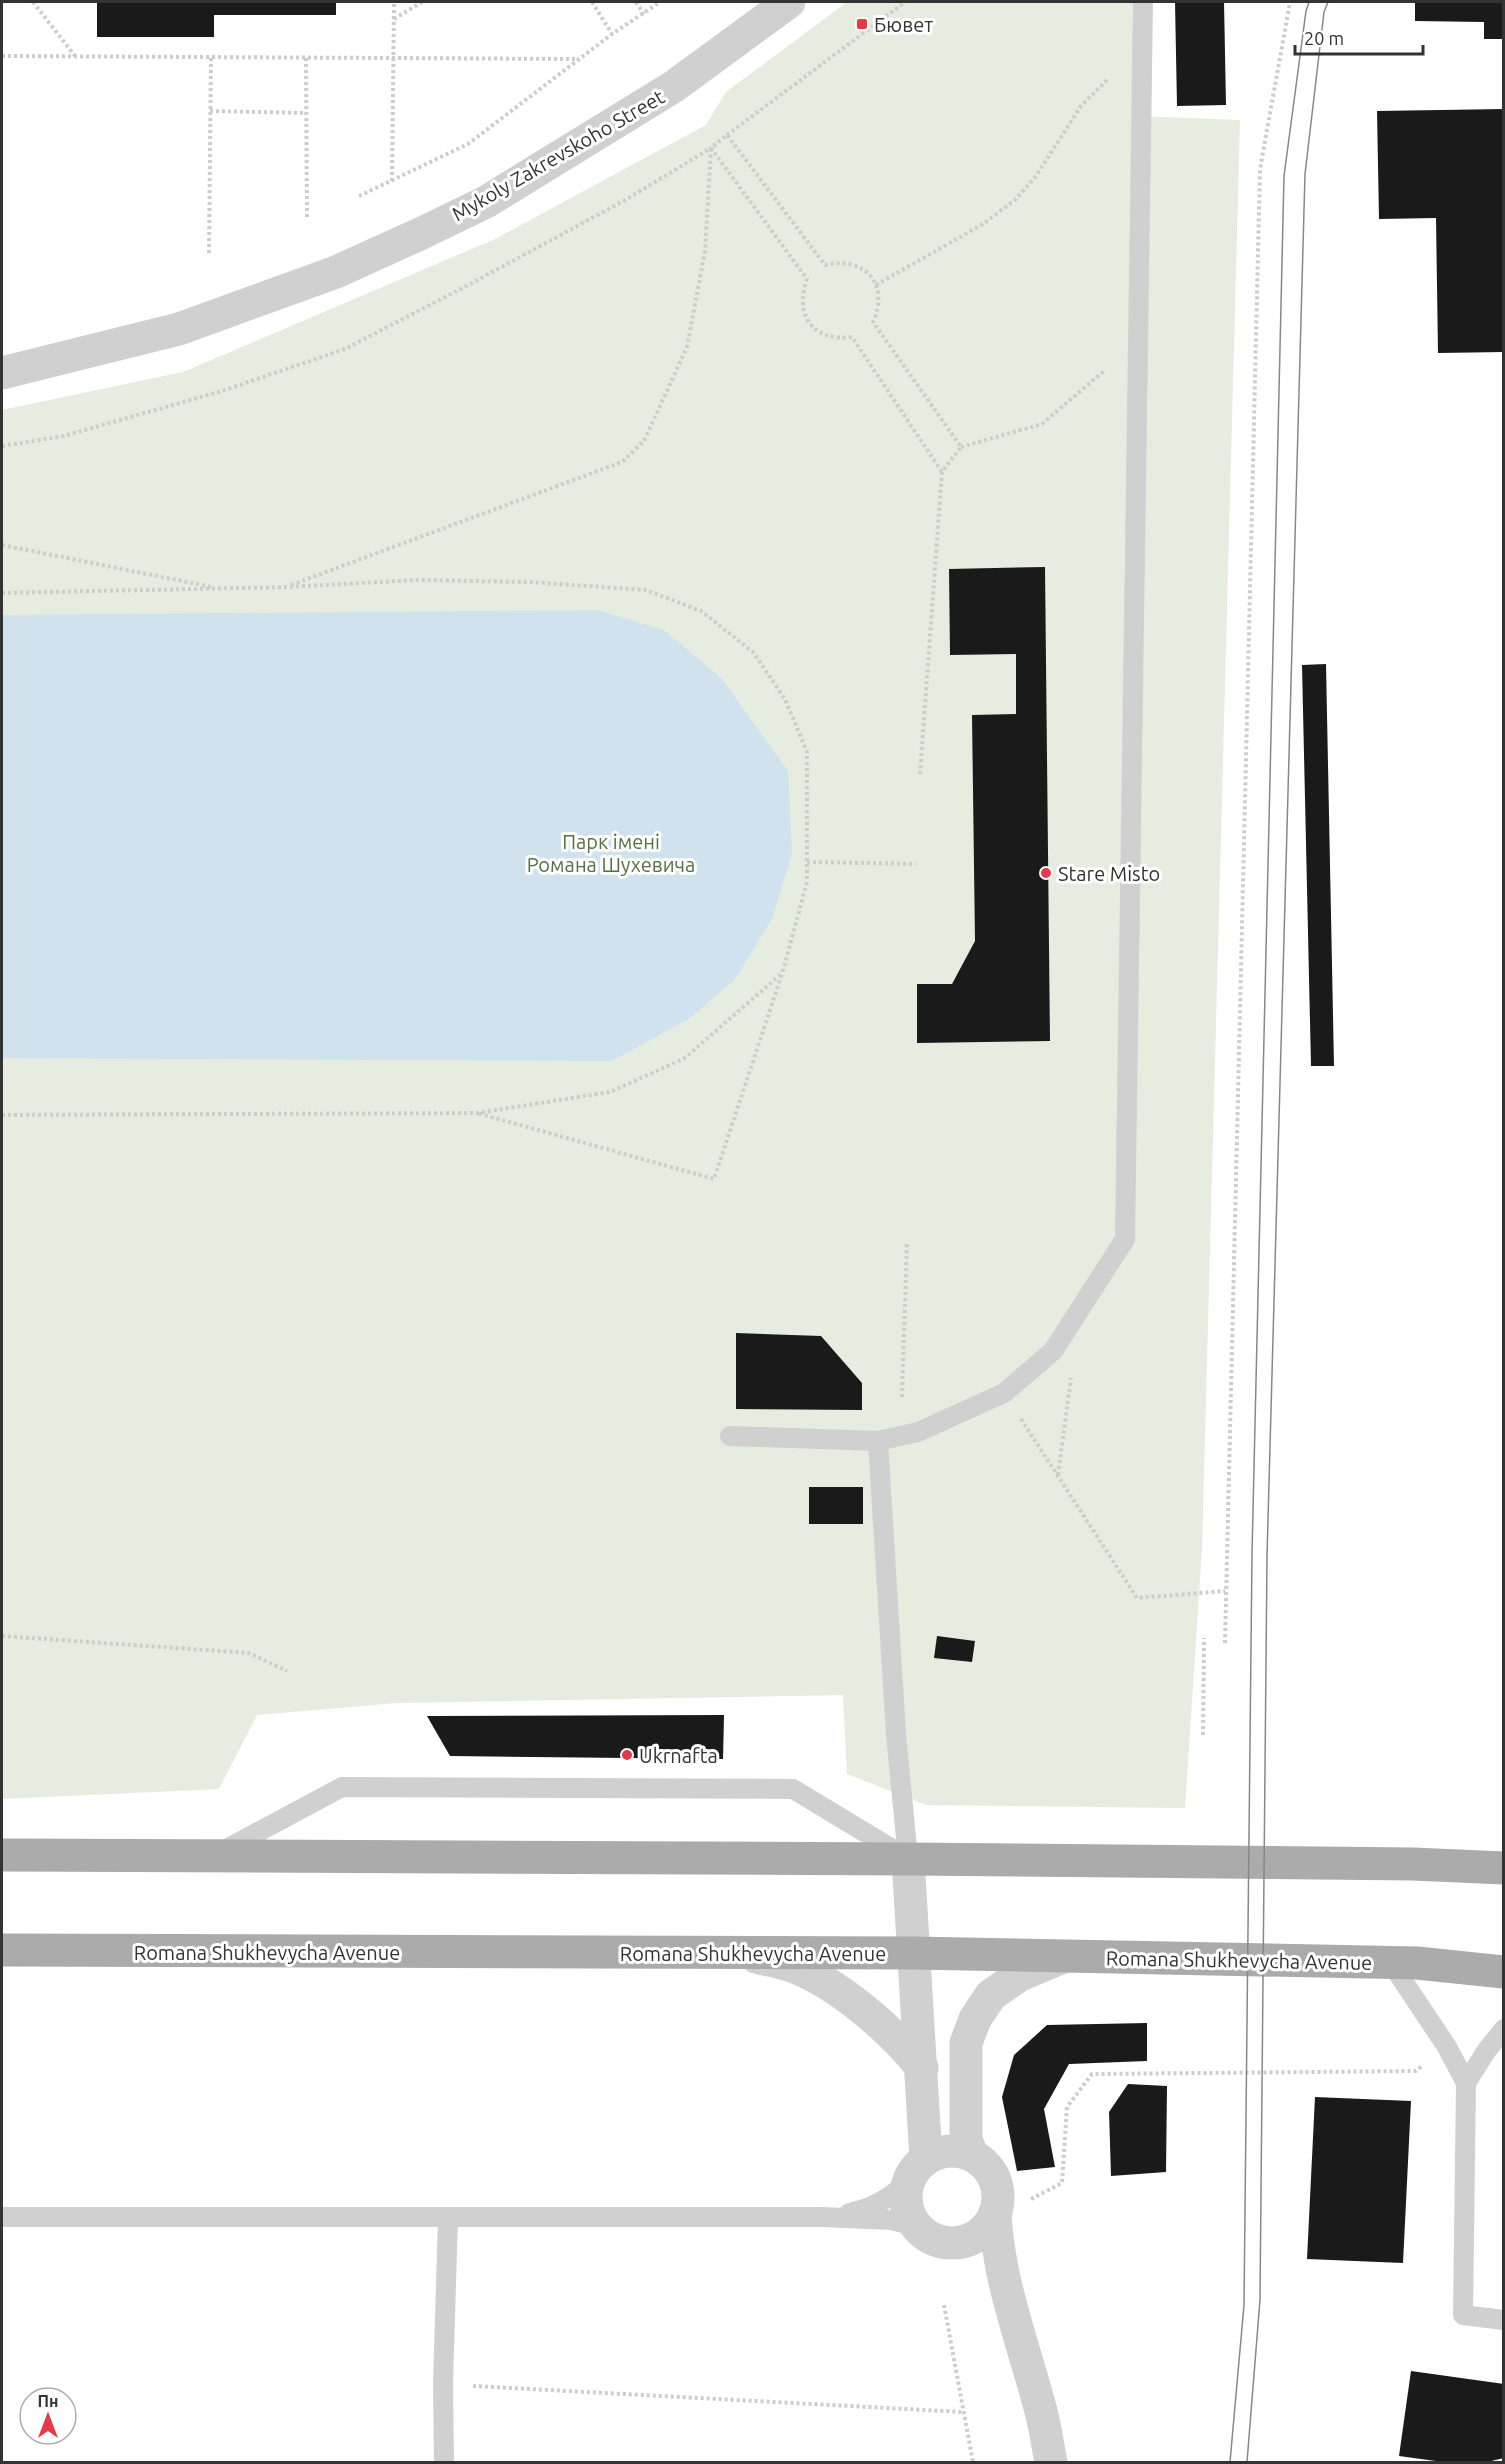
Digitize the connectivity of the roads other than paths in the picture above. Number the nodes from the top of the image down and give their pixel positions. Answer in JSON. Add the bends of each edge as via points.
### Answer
{"nodes":[{"id":1,"x":789,"y":2,"type":"edge"},
{"id":2,"x":1143,"y":2,"type":"edge"},
{"id":3,"x":2,"y":373,"type":"edge"},
{"id":4,"x":730,"y":1436,"type":"dead end"},
{"id":5,"x":878,"y":1441,"type":"junction"},
{"id":6,"x":2,"y":1855,"type":"edge"},
{"id":7,"x":215,"y":1856,"type":"junction"},
{"id":8,"x":908,"y":1858,"type":"junction"},
{"id":9,"x":1503,"y":1868,"type":"edge"},
{"id":10,"x":2,"y":1950,"type":"edge"},
{"id":11,"x":913,"y":1953,"type":"junction"},
{"id":12,"x":745,"y":1954,"type":"junction"},
{"id":13,"x":1063,"y":1957,"type":"junction"},
{"id":14,"x":1391,"y":1963,"type":"junction"},
{"id":15,"x":1503,"y":1972,"type":"edge"},
{"id":16,"x":1503,"y":2029,"type":"edge"},
{"id":17,"x":922,"y":2068,"type":"junction"},
{"id":18,"x":1466,"y":2083,"type":"junction"},
{"id":19,"x":972,"y":2155,"type":"junction"},
{"id":20,"x":917,"y":2171,"type":"junction"},
{"id":21,"x":1008,"y":2208,"type":"junction"},
{"id":22,"x":2,"y":2217,"type":"edge"},
{"id":23,"x":822,"y":2217,"type":"junction"},
{"id":24,"x":448,"y":2218,"type":"junction"},
{"id":25,"x":929,"y":2234,"type":"junction"},
{"id":26,"x":1003,"y":2278,"type":"junction"},
{"id":27,"x":1503,"y":2320,"type":"edge"},
{"id":28,"x":444,"y":2463,"type":"edge"},
{"id":29,"x":1051,"y":2463,"type":"edge"}],
"edges":[{"from":1,"to":3,"type":"street","name":"Mykoly Zakrevskoho Street","via":[[679,84],[486,202],[336,272],[179,329]]},
{"from":2,"to":5,"type":"lane","via":[[1125,1239],[1053,1351],[1004,1393],[918,1432]]},
{"from":4,"to":5,"type":"lane"},
{"from":5,"to":8,"type":"lane","via":[[896,1734]]},
{"from":6,"to":7,"type":"main road"},
{"from":7,"to":8,"type":"main road"},
{"from":7,"to":8,"type":"lane","via":[[342,1787],[366,1787],[793,1789]]},
{"from":8,"to":9,"type":"main road"},
{"from":8,"to":11,"type":"street"},
{"from":10,"to":12,"type":"main road","name":"Romana Shukhevycha Avenue"},
{"from":11,"to":12,"type":"main road","name":"Romana Shukhevycha Avenue"},
{"from":11,"to":13,"type":"main road","name":"Romana Shukhevycha Avenue"},
{"from":11,"to":17,"type":"street"},
{"from":12,"to":17,"type":"street","via":[[792,1966],[834,1989],[882,2024]]},
{"from":13,"to":14,"type":"main road","name":"Romana Shukhevycha Avenue"},
{"from":13,"to":19,"type":"street","via":[[1020,1975],[991,1995],[975,2019],[966,2043],[966,2140]]},
{"from":14,"to":15,"type":"main road","name":"Romana Shukhevycha Avenue"},
{"from":14,"to":18,"type":"lane"},
{"from":16,"to":18,"type":"lane"},
{"from":17,"to":20,"type":"street"},
{"from":18,"to":27,"type":"lane","via":[[1463,2315]]},
{"from":19,"to":20,"type":"street","via":[[940,2152]]},
{"from":19,"to":21,"type":"street","via":[[994,2176]]},
{"from":20,"to":23,"type":"lane","via":[[886,2199],[865,2210]]},
{"from":20,"to":25,"type":"street","via":[[906,2199],[909,2213]]},
{"from":21,"to":25,"type":"street","via":[[970,2239],[956,2243]]},
{"from":21,"to":26,"type":"street","via":[[997,2248]]},
{"from":22,"to":24,"type":"lane"},
{"from":23,"to":24,"type":"lane"},
{"from":23,"to":25,"type":"lane","via":[[891,2220]]},
{"from":24,"to":28,"type":"lane","via":[[442,2384]]},
{"from":25,"to":26,"type":"street","via":[[980,2259]]},
{"from":26,"to":29,"type":"street","via":[[1040,2406]]}]}
